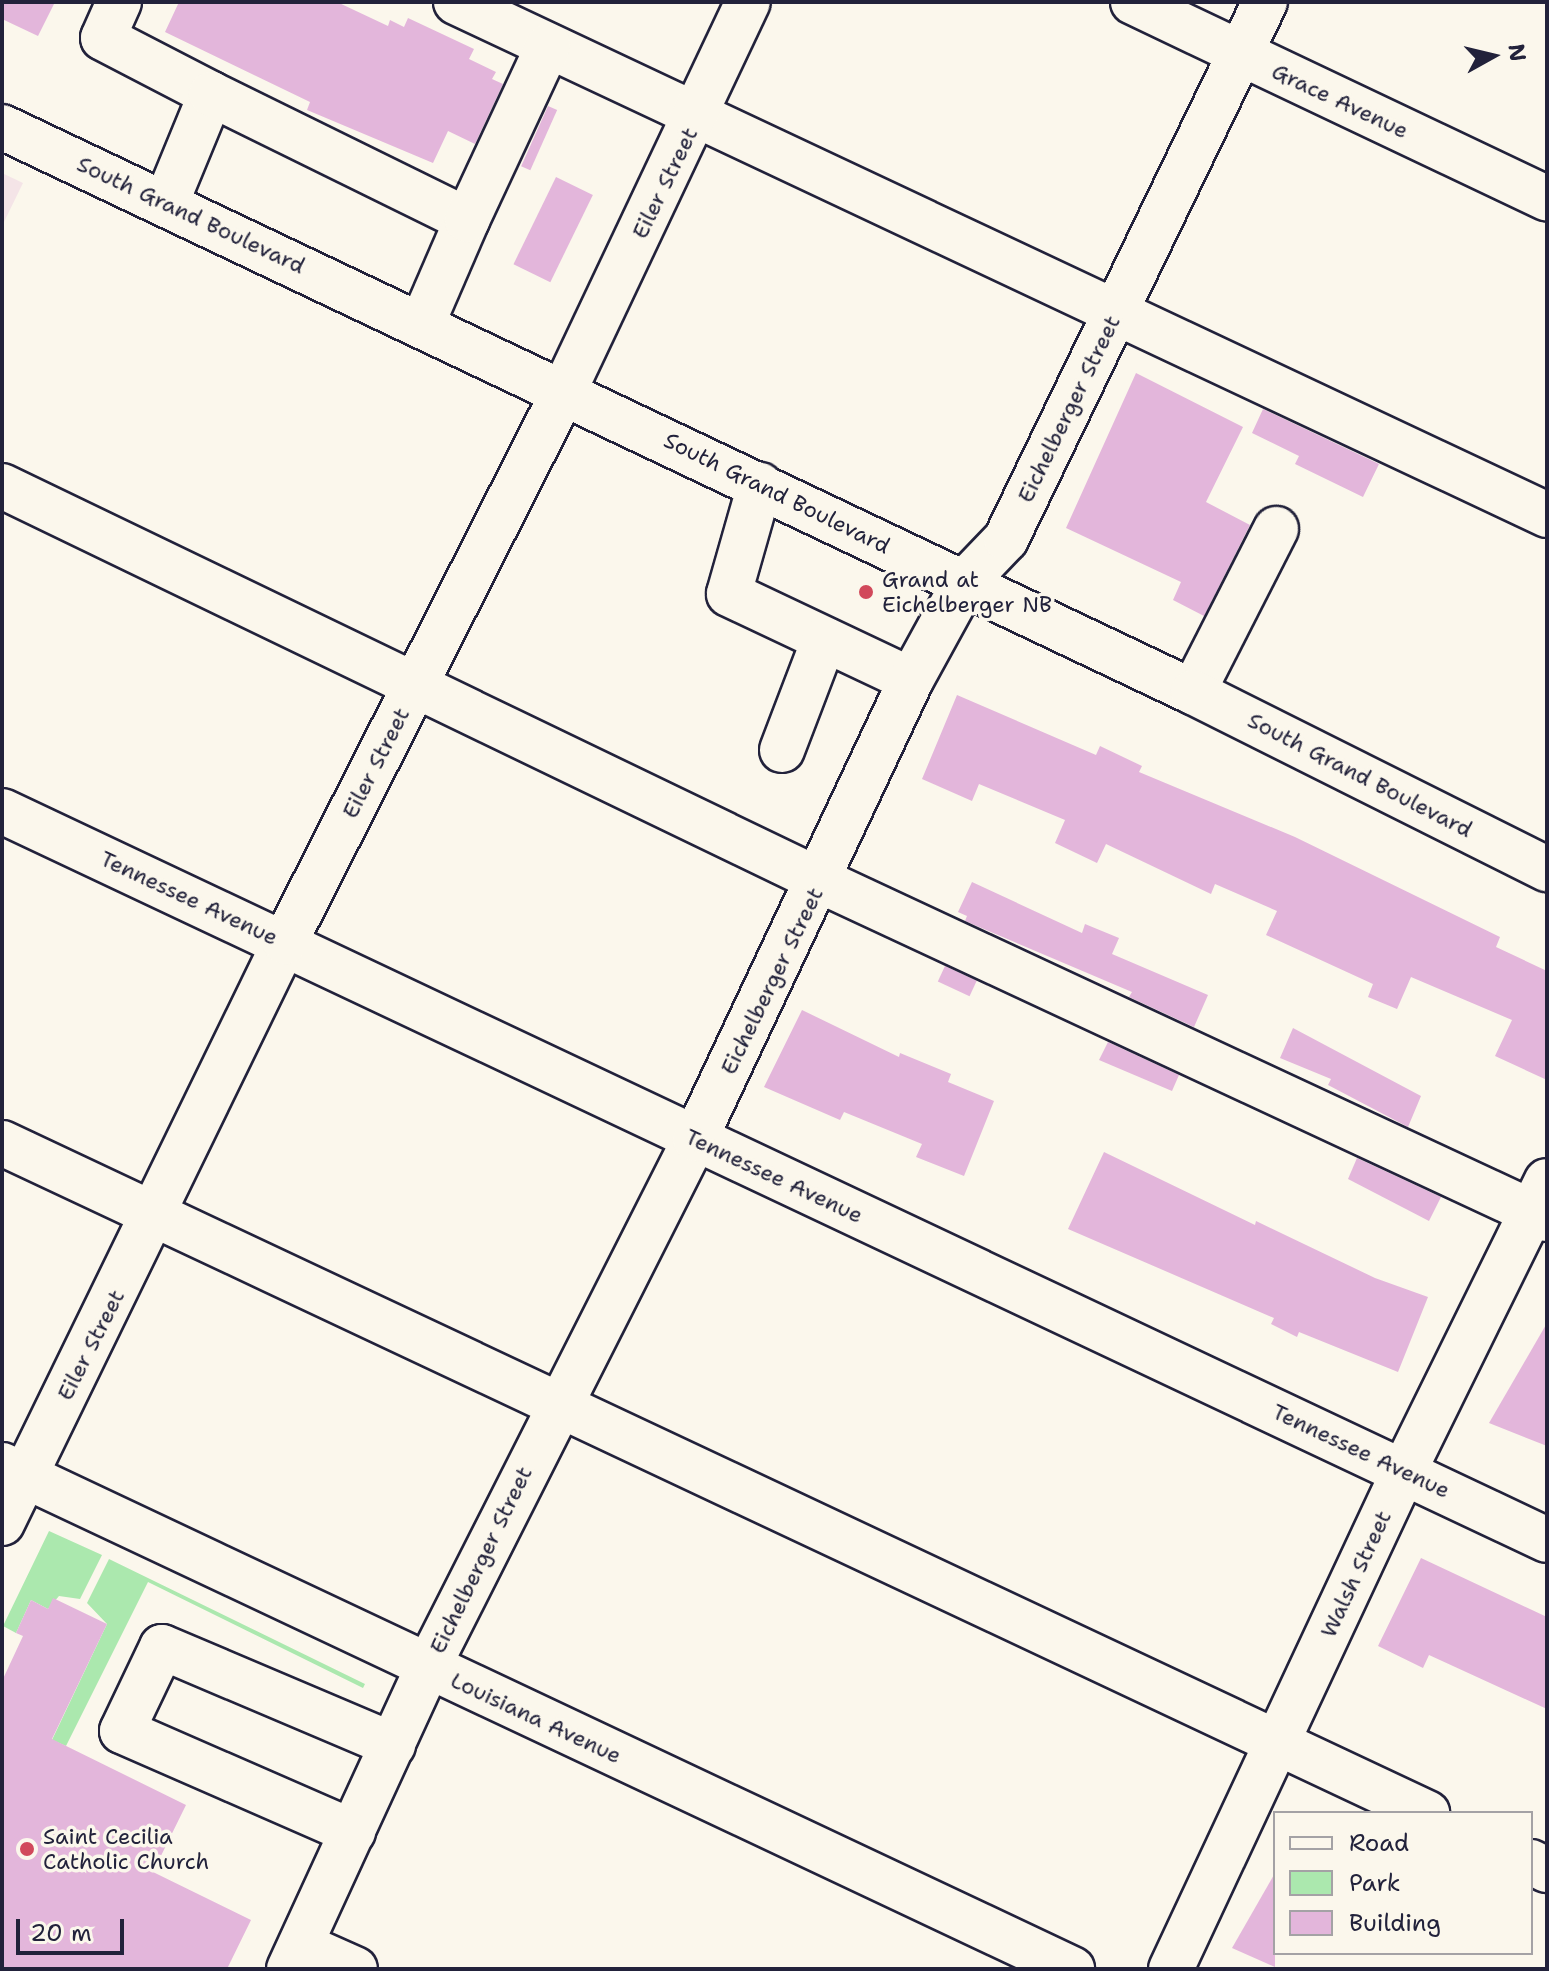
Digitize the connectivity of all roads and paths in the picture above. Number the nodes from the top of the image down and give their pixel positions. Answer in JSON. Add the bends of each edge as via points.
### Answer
{"nodes":[{"id":1,"x":119,"y":2,"type":"edge"},
{"id":2,"x":456,"y":2,"type":"edge"},
{"id":3,"x":748,"y":2,"type":"edge"},
{"id":4,"x":1133,"y":2,"type":"edge"},
{"id":5,"x":1265,"y":2,"type":"edge"},
{"id":6,"x":548,"y":46,"type":"junction"},
{"id":7,"x":1239,"y":54,"type":"junction"},
{"id":8,"x":211,"y":94,"type":"junction"},
{"id":9,"x":697,"y":116,"type":"junction"},
{"id":10,"x":2,"y":127,"type":"edge"},
{"id":11,"x":1547,"y":199,"type":"edge"},
{"id":12,"x":166,"y":203,"type":"junction"},
{"id":13,"x":467,"y":220,"type":"junction"},
{"id":14,"x":1116,"y":314,"type":"junction"},
{"id":15,"x":422,"y":324,"type":"junction"},
{"id":16,"x":564,"y":391,"type":"junction"},
{"id":17,"x":760,"y":485,"type":"junction"},
{"id":18,"x":2,"y":486,"type":"edge"},
{"id":19,"x":1547,"y":515,"type":"edge"},
{"id":20,"x":1276,"y":529,"type":"dead end"},
{"id":21,"x":964,"y":583,"type":"junction"},
{"id":22,"x":824,"y":640,"type":"junction"},
{"id":23,"x":911,"y":680,"type":"junction"},
{"id":24,"x":414,"y":686,"type":"junction"},
{"id":25,"x":1193,"y":692,"type":"junction"},
{"id":26,"x":782,"y":750,"type":"dead end"},
{"id":27,"x":2,"y":811,"type":"edge"},
{"id":28,"x":1547,"y":869,"type":"edge"},
{"id":29,"x":821,"y":881,"type":"junction"},
{"id":30,"x":285,"y":942,"type":"junction"},
{"id":31,"x":695,"y":1139,"type":"junction"},
{"id":32,"x":2,"y":1143,"type":"edge"},
{"id":33,"x":1542,"y":1204,"type":"edge"},
{"id":34,"x":156,"y":1215,"type":"junction"},
{"id":35,"x":557,"y":1406,"type":"junction"},
{"id":36,"x":14,"y":1470,"type":"edge"},
{"id":37,"x":1404,"y":1471,"type":"junction"},
{"id":38,"x":2,"y":1523,"type":"edge"},
{"id":39,"x":1547,"y":1540,"type":"edge"},
{"id":40,"x":428,"y":1667,"type":"junction"},
{"id":41,"x":1278,"y":1743,"type":"junction"},
{"id":42,"x":393,"y":1745,"type":"junction"},
{"id":43,"x":1423,"y":1811,"type":"edge"},
{"id":44,"x":353,"y":1832,"type":"junction"},
{"id":45,"x":295,"y":1957,"type":"edge"},
{"id":46,"x":355,"y":1969,"type":"edge"},
{"id":47,"x":1072,"y":1969,"type":"edge"},
{"id":48,"x":1171,"y":1969,"type":"edge"}],
"edges":[{"from":1,"to":8,"type":"street","via":[[103,38]]},
{"from":2,"to":6,"type":"street"},
{"from":3,"to":9,"type":"street","name":"Eiler Street"},
{"from":4,"to":7,"type":"street","name":"Grace Avenue"},
{"from":5,"to":7,"type":"street","name":"Eichelberger Street"},
{"from":6,"to":9,"type":"street"},
{"from":6,"to":13,"type":"street"},
{"from":7,"to":11,"type":"street","name":"Grace Avenue"},
{"from":7,"to":14,"type":"street","name":"Eichelberger Street"},
{"from":8,"to":12,"type":"street"},
{"from":8,"to":13,"type":"street"},
{"from":9,"to":14,"type":"street"},
{"from":9,"to":16,"type":"street","name":"Eiler Street"},
{"from":10,"to":12,"type":"street","name":"South Grand Boulevard"},
{"from":12,"to":15,"type":"street","name":"South Grand Boulevard"},
{"from":13,"to":15,"type":"street"},
{"from":14,"to":19,"type":"street"},
{"from":14,"to":21,"type":"street","name":"Eichelberger Street","via":[[1006,539]]},
{"from":15,"to":16,"type":"street","name":"South Grand Boulevard"},
{"from":16,"to":17,"type":"street","name":"South Grand Boulevard"},
{"from":16,"to":24,"type":"street","name":"Eiler Street"},
{"from":17,"to":21,"type":"street","name":"South Grand Boulevard"},
{"from":17,"to":22,"type":"street","via":[[729,594]]},
{"from":18,"to":24,"type":"street"},
{"from":20,"to":25,"type":"street"},
{"from":21,"to":23,"type":"street","name":"Eichelberger Street"},
{"from":21,"to":25,"type":"street","name":"South Grand Boulevard"},
{"from":22,"to":23,"type":"street"},
{"from":22,"to":26,"type":"street"},
{"from":23,"to":29,"type":"street","name":"Eichelberger Street"},
{"from":24,"to":29,"type":"street"},
{"from":24,"to":30,"type":"street","name":"Eiler Street"},
{"from":25,"to":28,"type":"street","name":"South Grand Boulevard"},
{"from":27,"to":30,"type":"street","name":"Tennessee Avenue"},
{"from":29,"to":31,"type":"street","name":"Eichelberger Street"},
{"from":29,"to":33,"type":"street"},
{"from":30,"to":31,"type":"street","name":"Tennessee Avenue"},
{"from":30,"to":34,"type":"street","name":"Eiler Street"},
{"from":31,"to":35,"type":"street","name":"Eichelberger Street"},
{"from":31,"to":37,"type":"street","name":"Tennessee Avenue"},
{"from":32,"to":34,"type":"street"},
{"from":33,"to":37,"type":"street","name":"Walsh Street"},
{"from":34,"to":35,"type":"street"},
{"from":34,"to":36,"type":"street","name":"Eiler Street"},
{"from":35,"to":40,"type":"street","name":"Eichelberger Street"},
{"from":35,"to":41,"type":"street"},
{"from":36,"to":38,"type":"street","name":"Eiler Street"},
{"from":36,"to":40,"type":"street","name":"Louisiana Avenue"},
{"from":37,"to":39,"type":"street","name":"Tennessee Avenue"},
{"from":37,"to":41,"type":"street","name":"Walsh Street"},
{"from":40,"to":42,"type":"street","name":"Eichelberger Street"},
{"from":40,"to":47,"type":"street","name":"Louisiana Avenue"},
{"from":41,"to":43,"type":"street"},
{"from":41,"to":48,"type":"street","name":"Walsh Street"},
{"from":42,"to":44,"type":"street","name":"Eichelberger Street"},
{"from":42,"to":44,"type":"street","via":[[162,1647],[122,1731]]},
{"from":44,"to":45,"type":"street","name":"Eichelberger Street"},
{"from":45,"to":46,"type":"street"}]}
